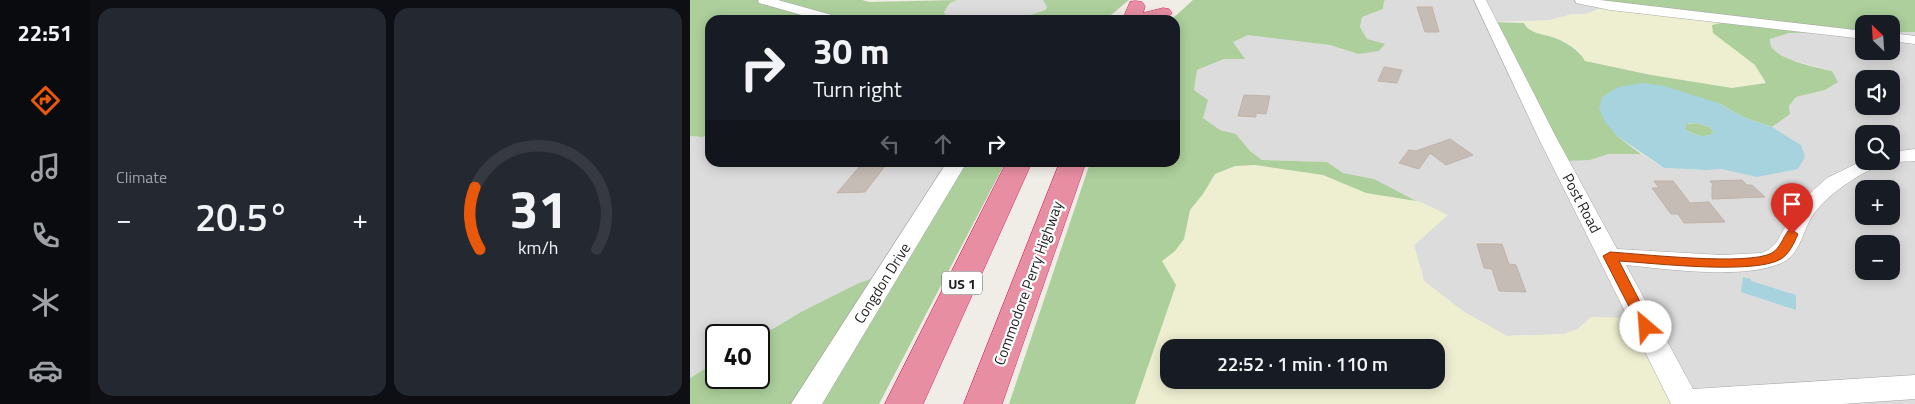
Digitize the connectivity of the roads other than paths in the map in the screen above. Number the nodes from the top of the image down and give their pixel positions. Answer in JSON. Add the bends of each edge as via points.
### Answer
{"nodes":[{"id":1,"x":764,"y":0,"type":"edge"},
{"id":2,"x":1480,"y":0,"type":"edge"},
{"id":3,"x":1581,"y":0,"type":"edge"},
{"id":4,"x":1140,"y":3,"type":"edge"},
{"id":5,"x":816,"y":15,"type":"edge"},
{"id":6,"x":1126,"y":15,"type":"edge"},
{"id":7,"x":1134,"y":15,"type":"edge"},
{"id":8,"x":1855,"y":34,"type":"edge"},
{"id":9,"x":1900,"y":38,"type":"edge"},
{"id":10,"x":1915,"y":40,"type":"edge"},
{"id":11,"x":1915,"y":155,"type":"edge"},
{"id":12,"x":1900,"y":157,"type":"edge"},
{"id":13,"x":955,"y":167,"type":"edge"},
{"id":14,"x":1018,"y":167,"type":"edge"},
{"id":15,"x":1071,"y":167,"type":"edge"},
{"id":16,"x":1858,"y":170,"type":"edge"},
{"id":17,"x":1610,"y":256,"type":"junction"},
{"id":18,"x":1915,"y":387,"type":"edge"},
{"id":19,"x":1685,"y":403,"type":"edge"},
{"id":20,"x":806,"y":404,"type":"edge"},
{"id":21,"x":904,"y":404,"type":"edge"},
{"id":22,"x":983,"y":404,"type":"edge"}],
"edges":[{"from":1,"to":5,"type":"street"},
{"from":2,"to":17,"type":"street","name":"Post Road","via":[[1546,136]]},
{"from":3,"to":8,"type":"street"},
{"from":4,"to":6,"type":"highway"},
{"from":4,"to":7,"type":"highway"},
{"from":9,"to":10,"type":"street"},
{"from":11,"to":12,"type":"street"},
{"from":13,"to":20,"type":"street","name":"Congdon Drive"},
{"from":14,"to":21,"type":"highway","number":"US 1"},
{"from":15,"to":22,"type":"highway","name":"Commodore Perry Highway"},
{"from":16,"to":17,"type":"street","via":[[1816,196],[1799,218],[1791,239],[1776,256],[1752,262],[1720,263]]},
{"from":17,"to":19,"type":"street","name":"Post Road"},
{"from":18,"to":19,"type":"street"}]}
